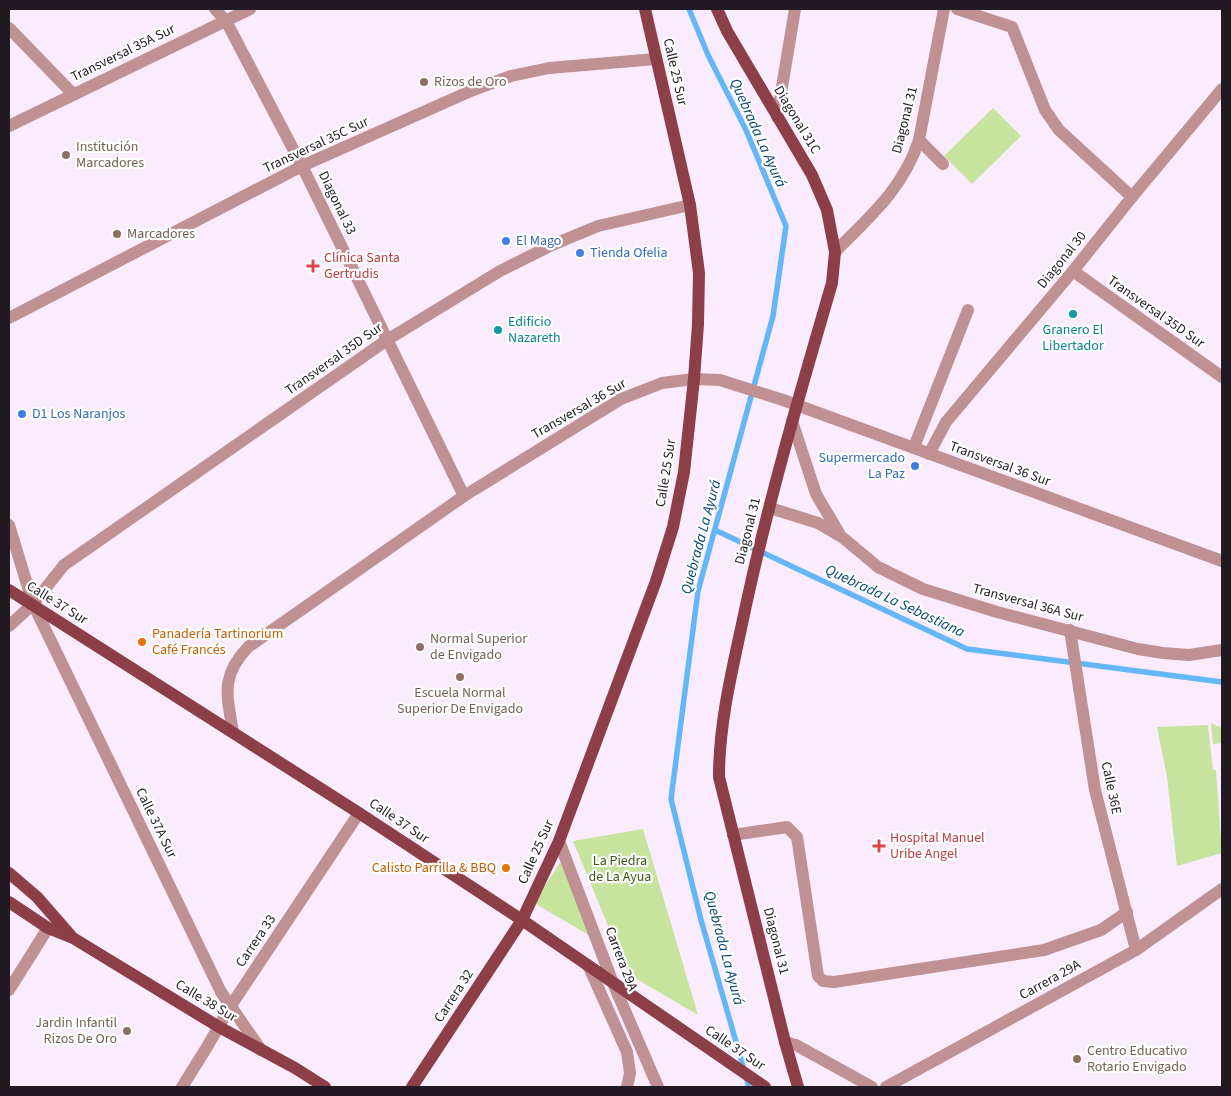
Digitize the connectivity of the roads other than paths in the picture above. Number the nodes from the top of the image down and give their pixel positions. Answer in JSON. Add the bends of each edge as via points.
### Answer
{"nodes":[{"id":1,"x":215,"y":9,"type":"edge"},
{"id":2,"x":250,"y":9,"type":"edge"},
{"id":3,"x":645,"y":9,"type":"edge"},
{"id":4,"x":717,"y":9,"type":"edge"},
{"id":5,"x":795,"y":9,"type":"edge"},
{"id":6,"x":944,"y":9,"type":"edge"},
{"id":7,"x":957,"y":9,"type":"edge"},
{"id":8,"x":226,"y":21,"type":"junction"},
{"id":9,"x":9,"y":28,"type":"edge"},
{"id":10,"x":656,"y":59,"type":"junction"},
{"id":11,"x":1222,"y":89,"type":"edge"},
{"id":12,"x":73,"y":94,"type":"junction"},
{"id":13,"x":777,"y":117,"type":"junction"},
{"id":14,"x":9,"y":126,"type":"edge"},
{"id":15,"x":919,"y":140,"type":"junction"},
{"id":16,"x":943,"y":164,"type":"dead end"},
{"id":17,"x":302,"y":166,"type":"junction"},
{"id":18,"x":1132,"y":196,"type":"junction"},
{"id":19,"x":690,"y":205,"type":"junction"},
{"id":20,"x":835,"y":252,"type":"junction"},
{"id":21,"x":1073,"y":272,"type":"junction"},
{"id":22,"x":968,"y":310,"type":"dead end"},
{"id":23,"x":9,"y":318,"type":"edge"},
{"id":24,"x":387,"y":340,"type":"junction"},
{"id":25,"x":1222,"y":377,"type":"edge"},
{"id":26,"x":694,"y":379,"type":"junction"},
{"id":27,"x":797,"y":406,"type":"junction"},
{"id":28,"x":927,"y":416,"type":"junction"},
{"id":29,"x":792,"y":421,"type":"junction"},
{"id":30,"x":946,"y":422,"type":"junction"},
{"id":31,"x":914,"y":447,"type":"junction"},
{"id":32,"x":929,"y":454,"type":"junction"},
{"id":33,"x":464,"y":496,"type":"junction"},
{"id":34,"x":769,"y":511,"type":"junction"},
{"id":35,"x":9,"y":525,"type":"edge"},
{"id":36,"x":842,"y":537,"type":"junction"},
{"id":37,"x":1222,"y":561,"type":"edge"},
{"id":38,"x":9,"y":590,"type":"edge"},
{"id":39,"x":33,"y":604,"type":"junction"},
{"id":40,"x":9,"y":626,"type":"edge"},
{"id":41,"x":1070,"y":630,"type":"junction"},
{"id":42,"x":1222,"y":650,"type":"edge"},
{"id":43,"x":233,"y":732,"type":"junction"},
{"id":44,"x":359,"y":813,"type":"junction"},
{"id":45,"x":733,"y":835,"type":"junction"},
{"id":46,"x":559,"y":841,"type":"junction"},
{"id":47,"x":9,"y":874,"type":"edge"},
{"id":48,"x":1221,"y":894,"type":"edge"},
{"id":49,"x":9,"y":902,"type":"edge"},
{"id":50,"x":1127,"y":912,"type":"junction"},
{"id":51,"x":522,"y":920,"type":"junction"},
{"id":52,"x":48,"y":928,"type":"junction"},
{"id":53,"x":73,"y":938,"type":"junction"},
{"id":54,"x":1136,"y":950,"type":"junction"},
{"id":55,"x":588,"y":965,"type":"junction"},
{"id":56,"x":614,"y":983,"type":"junction"},
{"id":57,"x":9,"y":990,"type":"edge"},
{"id":58,"x":230,"y":1008,"type":"junction"},
{"id":59,"x":219,"y":1027,"type":"junction"},
{"id":60,"x":785,"y":1042,"type":"junction"},
{"id":61,"x":261,"y":1050,"type":"junction"},
{"id":62,"x":182,"y":1087,"type":"edge"},
{"id":63,"x":325,"y":1087,"type":"edge"},
{"id":64,"x":412,"y":1087,"type":"edge"},
{"id":65,"x":627,"y":1087,"type":"edge"},
{"id":66,"x":658,"y":1087,"type":"edge"},
{"id":67,"x":765,"y":1087,"type":"edge"},
{"id":68,"x":798,"y":1087,"type":"edge"},
{"id":69,"x":872,"y":1087,"type":"edge"},
{"id":70,"x":886,"y":1087,"type":"edge"}],
"edges":[{"from":1,"to":8,"type":"street","name":"Diagonal 33"},
{"from":2,"to":8,"type":"street","name":"Transversal 35A Sur"},
{"from":3,"to":10,"type":"main road","name":"Calle 25 Sur"},
{"from":4,"to":13,"type":"main road","name":"Diagonal 31C"},
{"from":5,"to":13,"type":"street"},
{"from":6,"to":15,"type":"street","name":"Diagonal 31"},
{"from":7,"to":18,"type":"street","via":[[1012,27],[1051,120]]},
{"from":8,"to":12,"type":"street","name":"Transversal 35A Sur"},
{"from":8,"to":17,"type":"street","name":"Diagonal 33"},
{"from":9,"to":12,"type":"street"},
{"from":10,"to":17,"type":"street","name":"Transversal 35C Sur","via":[[549,68],[511,76]]},
{"from":10,"to":19,"type":"main road","name":"Calle 25 Sur"},
{"from":11,"to":18,"type":"street","name":"Diagonal 30"},
{"from":12,"to":14,"type":"street","name":"Transversal 35A Sur"},
{"from":13,"to":20,"type":"main road","name":"Diagonal 31C","via":[[812,175],[827,210]]},
{"from":15,"to":16,"type":"street"},
{"from":15,"to":20,"type":"street","name":"Diagonal 31","via":[[900,182],[870,218]]},
{"from":17,"to":23,"type":"street","name":"Transversal 35C Sur"},
{"from":17,"to":24,"type":"street","name":"Diagonal 33"},
{"from":18,"to":21,"type":"street","name":"Diagonal 30"},
{"from":19,"to":24,"type":"street","name":"Transversal 35D Sur","via":[[598,226],[552,245],[500,270]]},
{"from":19,"to":26,"type":"main road","name":"Calle 25 Sur","via":[[699,273]]},
{"from":20,"to":27,"type":"main road","name":"Diagonal 31","via":[[832,283]]},
{"from":21,"to":25,"type":"street","name":"Transversal 35D Sur"},
{"from":21,"to":30,"type":"street","name":"Diagonal 30"},
{"from":22,"to":28,"type":"street"},
{"from":24,"to":33,"type":"street","name":"Diagonal 33"},
{"from":24,"to":39,"type":"street","name":"Transversal 35D Sur","via":[[64,565]]},
{"from":26,"to":27,"type":"street","name":"Transversal 36 Sur","via":[[720,380]]},
{"from":26,"to":33,"type":"street","name":"Transversal 36 Sur","via":[[662,383],[622,399]]},
{"from":26,"to":46,"type":"main road","name":"Calle 25 Sur","via":[[684,472],[672,527],[656,581]]},
{"from":27,"to":29,"type":"main road","name":"Diagonal 31"},
{"from":27,"to":31,"type":"street","name":"Transversal 36 Sur"},
{"from":28,"to":30,"type":"street","via":[[935,423]]},
{"from":28,"to":31,"type":"street"},
{"from":29,"to":34,"type":"main road","name":"Diagonal 31"},
{"from":29,"to":36,"type":"street","name":"Transversal 36A Sur","via":[[816,494]]},
{"from":30,"to":32,"type":"street","name":"Diagonal 30"},
{"from":31,"to":32,"type":"street","name":"Transversal 36 Sur"},
{"from":32,"to":37,"type":"street","name":"Transversal 36 Sur"},
{"from":33,"to":43,"type":"street","name":"Transversal 36 Sur","via":[[248,647],[231,669],[228,684]]},
{"from":34,"to":36,"type":"street","name":"Transversal 36A Sur","via":[[818,523]]},
{"from":34,"to":45,"type":"main road","name":"Diagonal 31","via":[[718,748],[718,777]]},
{"from":35,"to":39,"type":"street","name":"Calle 37A Sur"},
{"from":36,"to":41,"type":"street","name":"Transversal 36A Sur","via":[[878,567],[924,589]]},
{"from":38,"to":39,"type":"main road","name":"Calle 37 Sur"},
{"from":39,"to":40,"type":"street","name":"Transversal 35D Sur"},
{"from":39,"to":43,"type":"main road","name":"Calle 37 Sur"},
{"from":39,"to":58,"type":"street","name":"Calle 37A Sur"},
{"from":41,"to":42,"type":"street","name":"Transversal 36A Sur","via":[[1163,653],[1189,655]]},
{"from":41,"to":50,"type":"street","name":"Calle 36E","via":[[1095,790]]},
{"from":43,"to":44,"type":"main road","name":"Calle 37 Sur"},
{"from":44,"to":51,"type":"main road","name":"Calle 37 Sur"},
{"from":44,"to":58,"type":"street","name":"Carrera 33"},
{"from":45,"to":50,"type":"street","via":[[786,827],[797,838],[818,976],[823,981],[834,982],[1044,950],[1101,930]]},
{"from":45,"to":60,"type":"main road","name":"Diagonal 31"},
{"from":46,"to":51,"type":"main road","name":"Calle 25 Sur"},
{"from":46,"to":56,"type":"street","name":"Carrera 29A"},
{"from":47,"to":53,"type":"main road","name":"Calle 38 Sur","via":[[38,897]]},
{"from":48,"to":54,"type":"street","name":"Carrera 29A"},
{"from":49,"to":52,"type":"main road","name":"Calle 38 Sur"},
{"from":50,"to":54,"type":"street","name":"Calle 36E"},
{"from":51,"to":55,"type":"main road","name":"Calle 37 Sur"},
{"from":51,"to":64,"type":"main road","name":"Carrera 32"},
{"from":52,"to":53,"type":"main road","name":"Calle 38 Sur"},
{"from":52,"to":57,"type":"street"},
{"from":53,"to":59,"type":"main road","name":"Calle 38 Sur"},
{"from":54,"to":70,"type":"street","name":"Carrera 29A"},
{"from":55,"to":56,"type":"main road","name":"Calle 37 Sur"},
{"from":55,"to":65,"type":"street","via":[[627,1052],[630,1073]]},
{"from":56,"to":66,"type":"street","name":"Carrera 29A"},
{"from":56,"to":67,"type":"main road","name":"Calle 37 Sur"},
{"from":58,"to":59,"type":"street","name":"Carrera 33"},
{"from":58,"to":61,"type":"street","name":"Calle 37A Sur"},
{"from":59,"to":61,"type":"main road","name":"Calle 38 Sur"},
{"from":59,"to":62,"type":"street","name":"Carrera 33"},
{"from":60,"to":68,"type":"main road","name":"Diagonal 31"},
{"from":60,"to":69,"type":"street"},
{"from":61,"to":63,"type":"main road","name":"Calle 38 Sur"}]}
